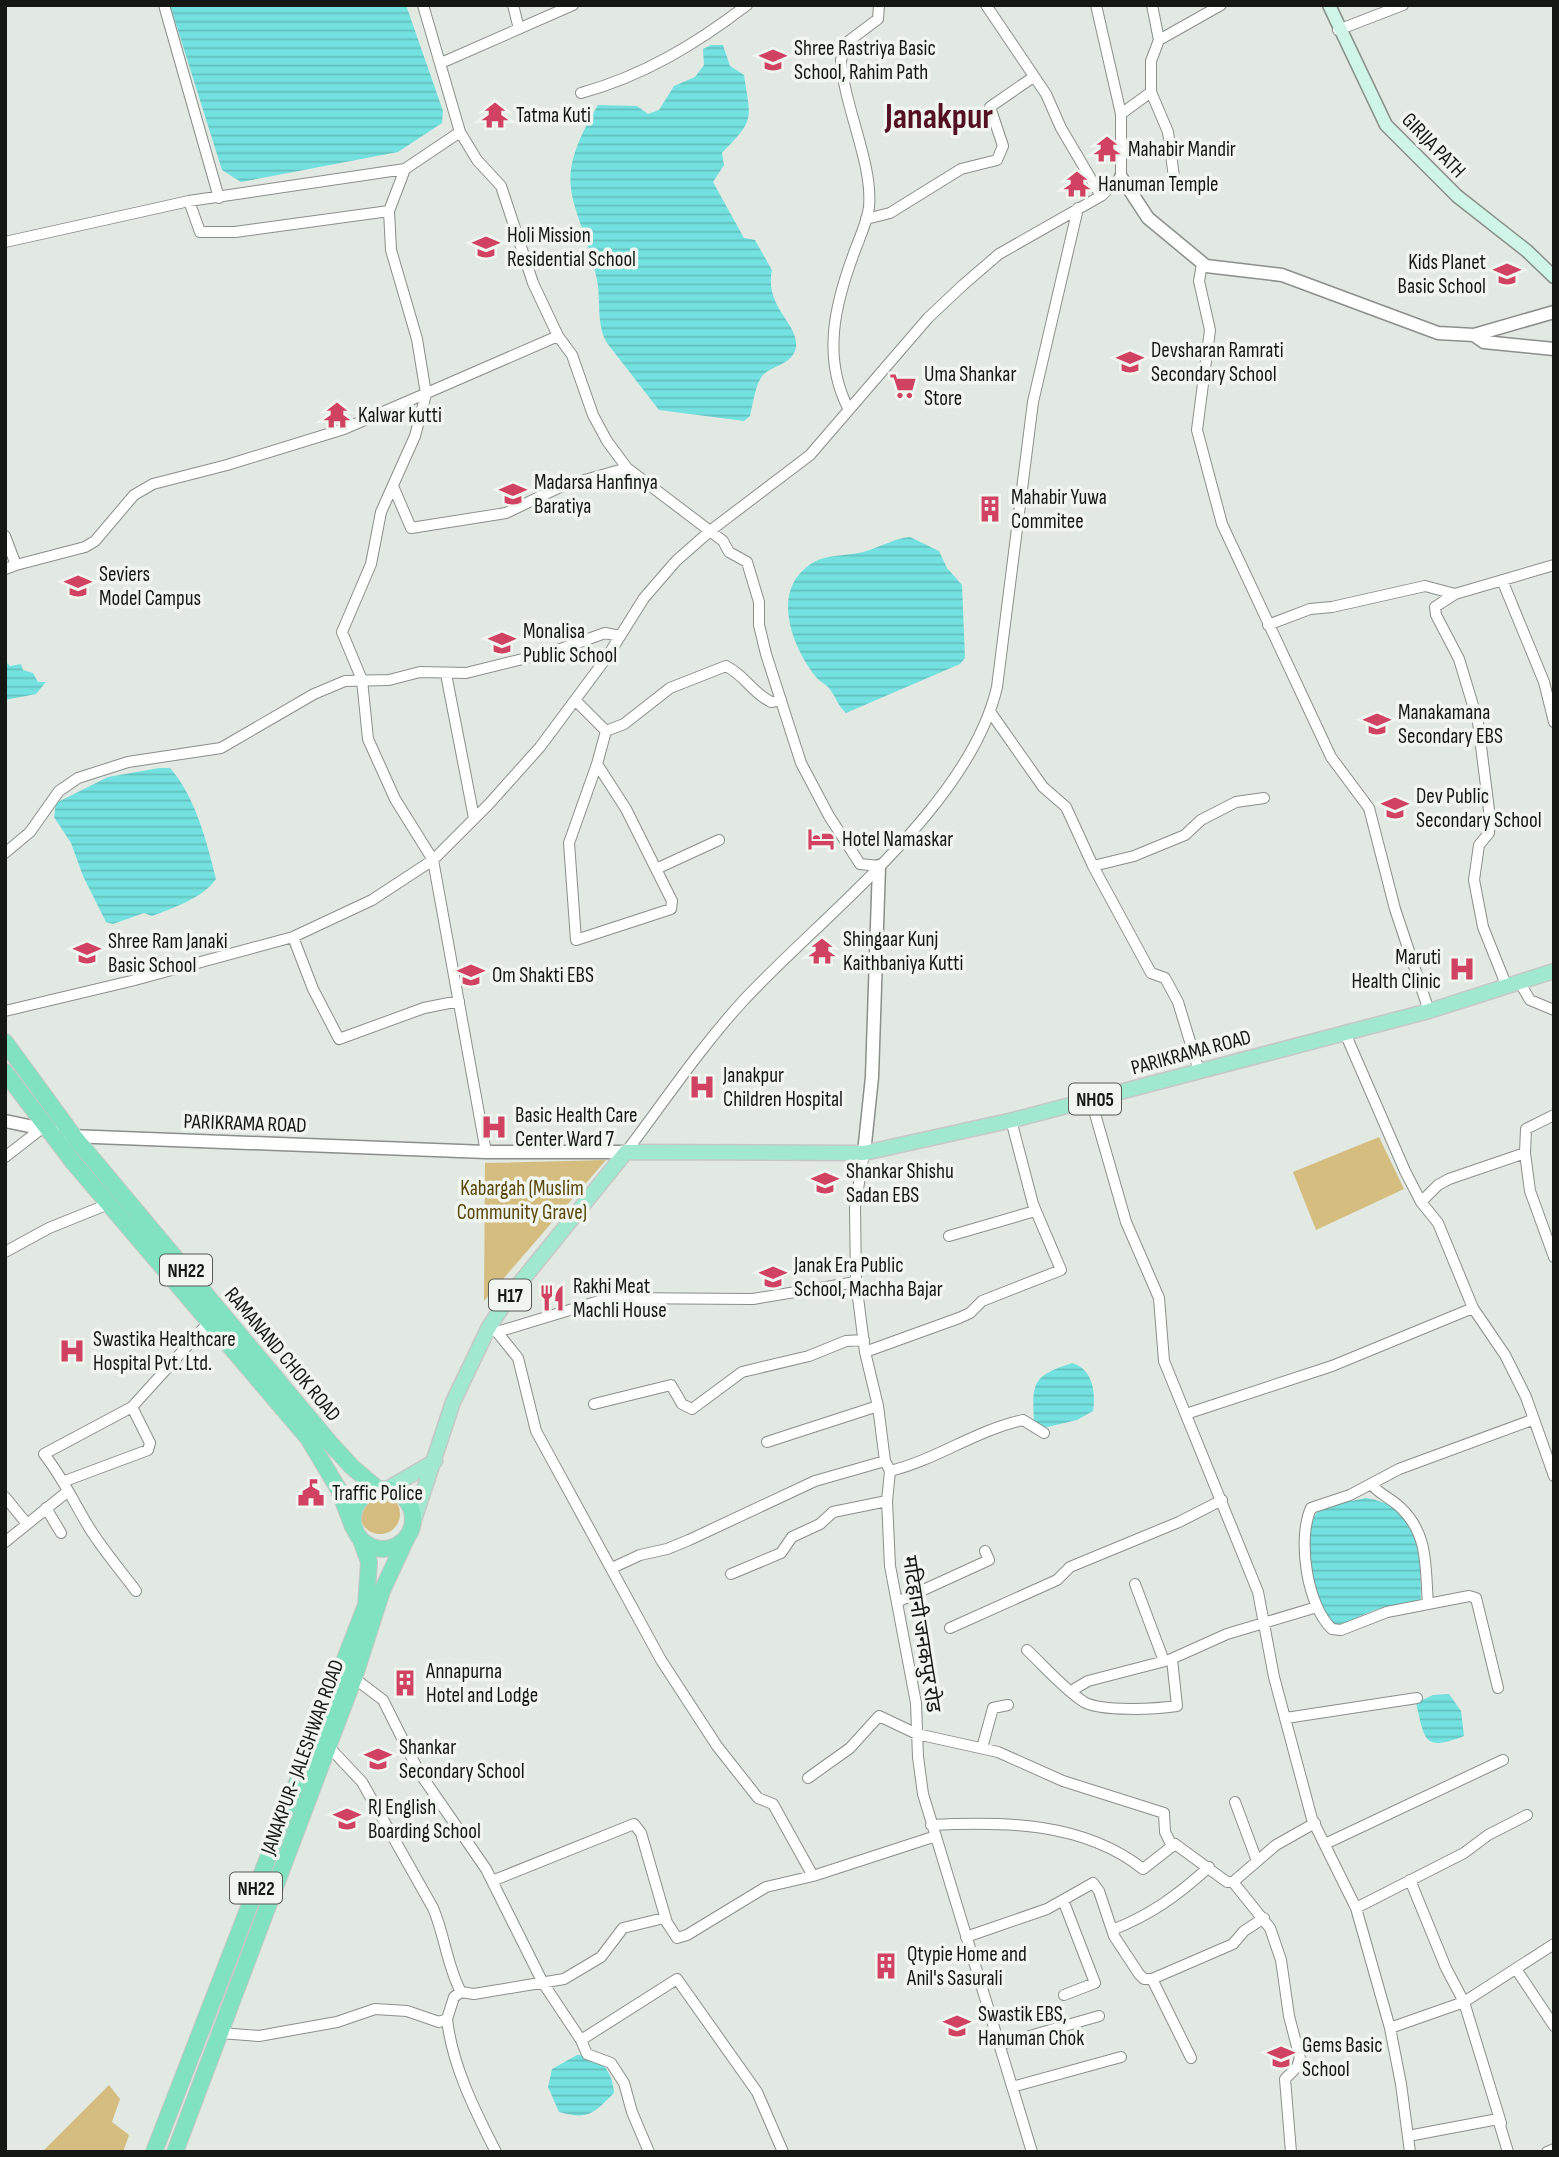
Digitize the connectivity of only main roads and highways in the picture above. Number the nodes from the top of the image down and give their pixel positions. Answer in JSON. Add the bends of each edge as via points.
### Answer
{"nodes":[{"id":1,"x":1329,"y":5,"type":"edge"},
{"id":2,"x":1554,"y":277,"type":"edge"},
{"id":3,"x":1554,"y":971,"type":"edge"},
{"id":4,"x":5,"y":1042,"type":"edge"},
{"id":5,"x":5,"y":1072,"type":"edge"},
{"id":6,"x":626,"y":1152,"type":"joint"},
{"id":7,"x":435,"y":1461,"type":"junction"},
{"id":8,"x":383,"y":1489,"type":"junction"},
{"id":9,"x":410,"y":1531,"type":"junction"},
{"id":10,"x":357,"y":1534,"type":"junction"},
{"id":11,"x":154,"y":2152,"type":"edge"},
{"id":12,"x":175,"y":2152,"type":"edge"}],
"edges":[{"from":1,"to":2,"type":"main road","name":"GIRIJA PATH","via":[[1387,125],[1457,196]]},
{"from":3,"to":6,"type":"main road","name":"PARIKRAMA ROAD","number":"NH05","via":[[1429,1011],[1011,1121],[864,1153]]},
{"from":4,"to":8,"type":"highway","name":"RAMANAND CHOK ROAD","number":"NH22","via":[[75,1138],[330,1443],[352,1467]]},
{"from":5,"to":10,"type":"highway","name":"RAMANAND CHOK ROAD","number":"NH22","via":[[43,1129],[308,1438],[328,1469]]},
{"from":6,"to":7,"type":"main road","number":"H17","via":[[511,1294],[453,1402]]},
{"from":7,"to":8,"type":"main road"},
{"from":7,"to":9,"type":"main road","number":"H17"},
{"from":8,"to":9,"type":"highway","number":"NH22","via":[[398,1492],[410,1504]]},
{"from":8,"to":10,"type":"highway","via":[[364,1494],[356,1504]]},
{"from":9,"to":10,"type":"highway","via":[[399,1545],[386,1549],[372,1548]]},
{"from":9,"to":12,"type":"highway","name":"JANAKPUR- JALESHWAR ROAD","number":"NH22","via":[[382,1591],[355,1678]]},
{"from":10,"to":11,"type":"highway","name":"JANAKPUR- JALESHWAR ROAD","number":"NH22","via":[[369,1562],[366,1605]]}]}
